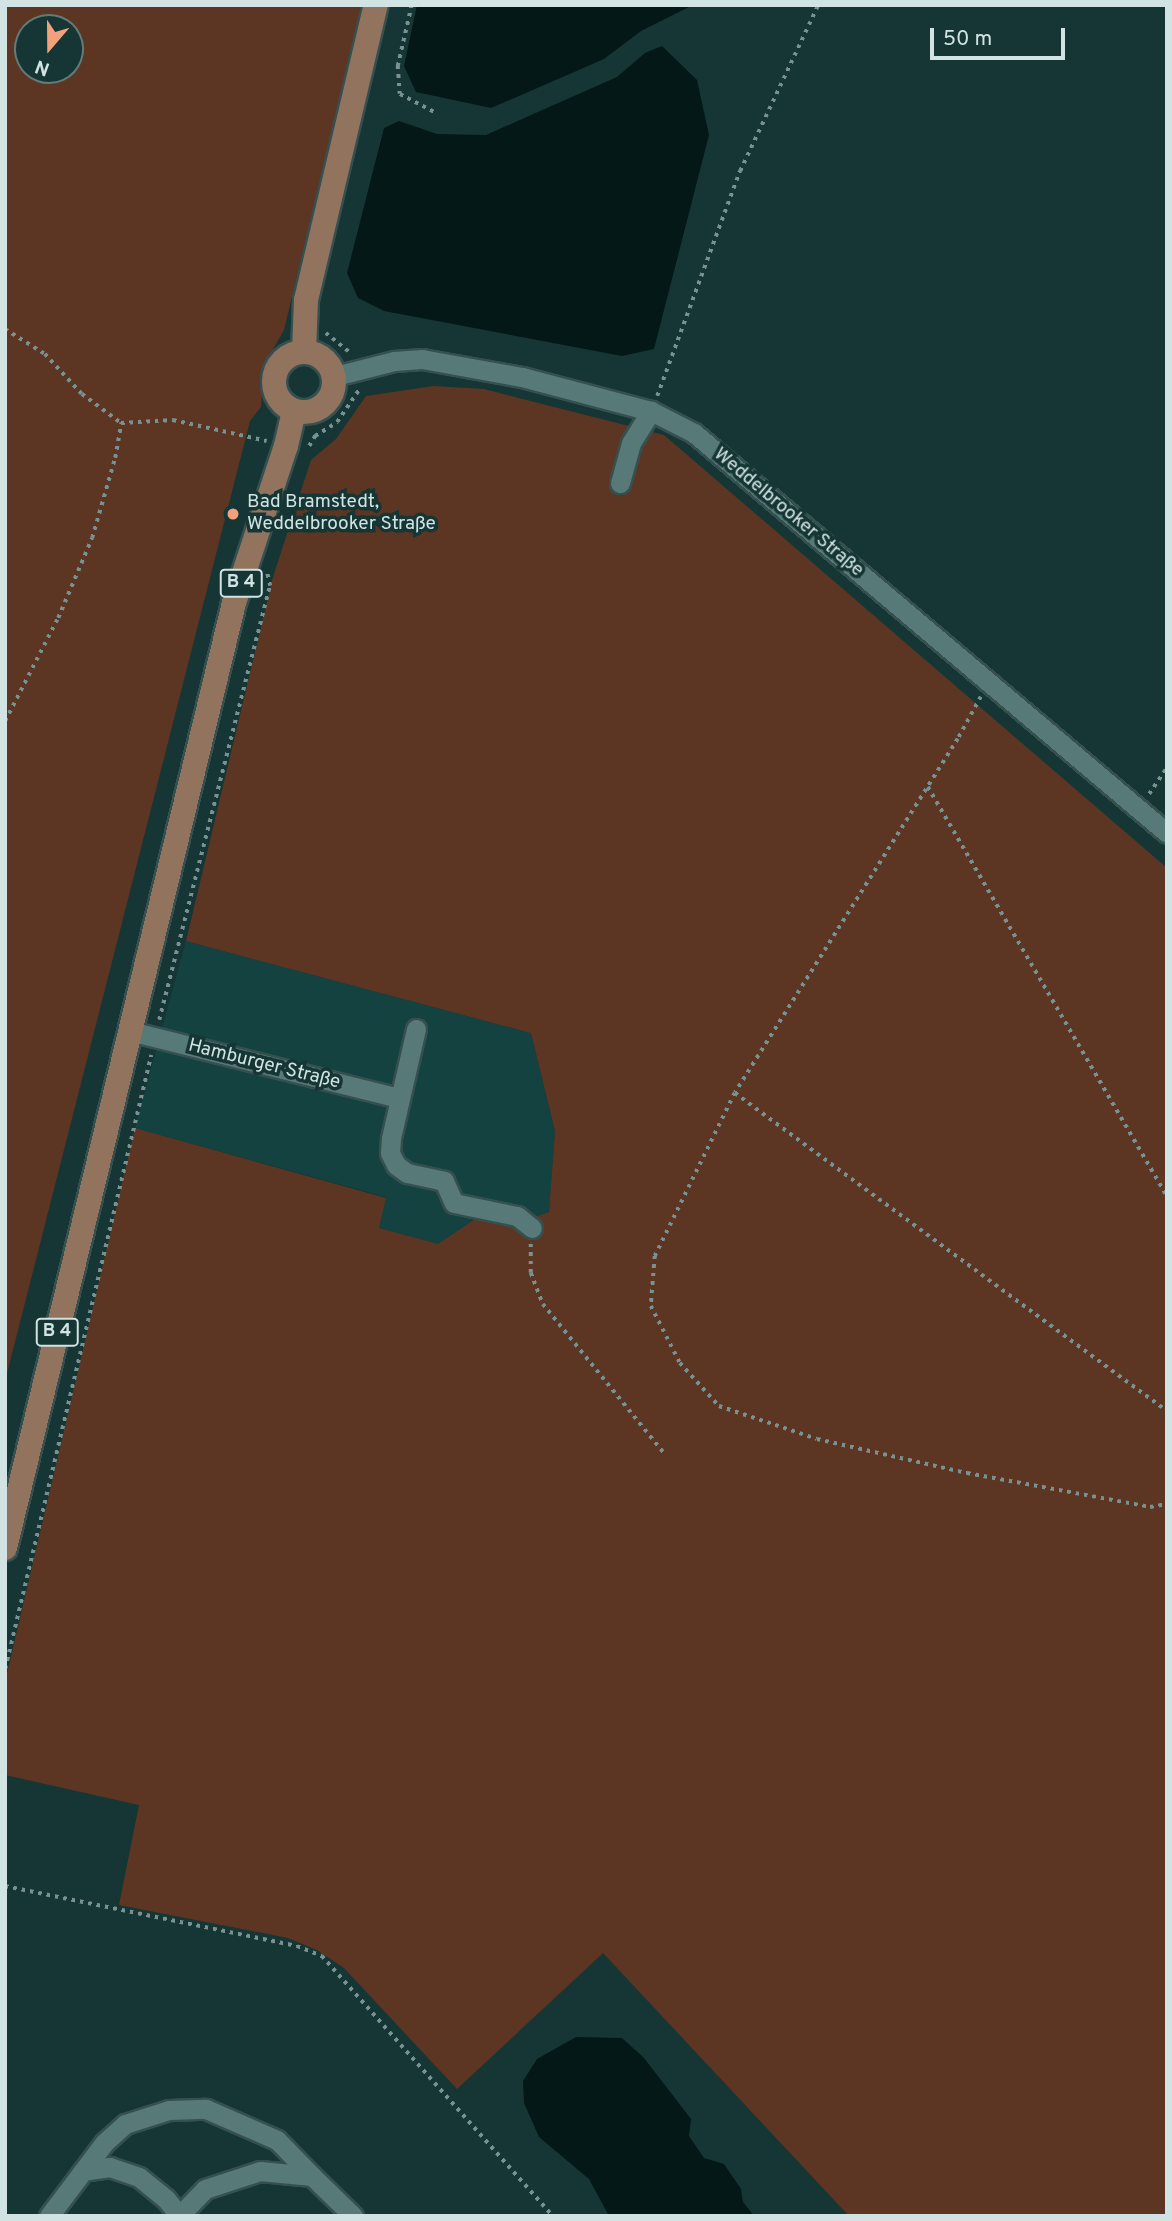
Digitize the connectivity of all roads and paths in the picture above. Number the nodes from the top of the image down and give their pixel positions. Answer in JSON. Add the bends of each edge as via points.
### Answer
{"nodes":[{"id":1,"x":376,"y":5,"type":"edge"},
{"id":2,"x":412,"y":5,"type":"edge"},
{"id":3,"x":818,"y":5,"type":"edge"},
{"id":4,"x":436,"y":113,"type":"dead end"},
{"id":5,"x":323,"y":322,"type":"dead end"},
{"id":6,"x":5,"y":329,"type":"edge"},
{"id":7,"x":304,"y":352,"type":"junction"},
{"id":8,"x":360,"y":369,"type":"junction"},
{"id":9,"x":335,"y":376,"type":"junction"},
{"id":10,"x":294,"y":411,"type":"junction"},
{"id":11,"x":651,"y":411,"type":"junction"},
{"id":12,"x":121,"y":423,"type":"junction"},
{"id":13,"x":295,"y":452,"type":"junction"},
{"id":14,"x":620,"y":483,"type":"dead end"},
{"id":15,"x":267,"y":570,"type":"dead end"},
{"id":16,"x":988,"y":683,"type":"junction"},
{"id":17,"x":5,"y":721,"type":"edge"},
{"id":18,"x":1167,"y":767,"type":"edge"},
{"id":19,"x":928,"y":787,"type":"junction"},
{"id":20,"x":1139,"y":810,"type":"junction"},
{"id":21,"x":1167,"y":833,"type":"edge"},
{"id":22,"x":416,"y":1029,"type":"dead end"},
{"id":23,"x":130,"y":1031,"type":"junction"},
{"id":24,"x":155,"y":1039,"type":"junction"},
{"id":25,"x":735,"y":1093,"type":"junction"},
{"id":26,"x":399,"y":1098,"type":"junction"},
{"id":27,"x":1167,"y":1196,"type":"edge"},
{"id":28,"x":532,"y":1228,"type":"joint"},
{"id":29,"x":1167,"y":1411,"type":"edge"},
{"id":30,"x":664,"y":1452,"type":"dead end"},
{"id":31,"x":1167,"y":1504,"type":"edge"},
{"id":32,"x":5,"y":1548,"type":"edge"},
{"id":33,"x":5,"y":1669,"type":"edge"},
{"id":34,"x":5,"y":1886,"type":"edge"},
{"id":35,"x":82,"y":2171,"type":"junction"},
{"id":36,"x":312,"y":2176,"type":"junction"},
{"id":37,"x":179,"y":2215,"type":"edge"},
{"id":38,"x":49,"y":2216,"type":"edge"},
{"id":39,"x":353,"y":2216,"type":"edge"},
{"id":40,"x":553,"y":2216,"type":"edge"}],
"edges":[{"from":1,"to":7,"type":"main road","via":[[306,300]]},
{"from":2,"to":4,"type":"path","via":[[398,66],[400,94]]},
{"from":3,"to":11,"type":"path","via":[[740,171]]},
{"from":5,"to":8,"type":"path","via":[[326,333],[351,350]]},
{"from":6,"to":12,"type":"path","via":[[45,354],[82,394]]},
{"from":7,"to":9,"type":"main road","via":[[321,357]]},
{"from":7,"to":10,"type":"main road","via":[[286,357],[273,382],[279,400]]},
{"from":8,"to":9,"type":"street","name":"Weddelbrooker Straße"},
{"from":8,"to":11,"type":"street","name":"Weddelbrooker Straße","via":[[422,359],[522,377]]},
{"from":8,"to":13,"type":"path","via":[[361,386],[337,422]]},
{"from":9,"to":10,"type":"main road","via":[[333,391],[322,406]]},
{"from":10,"to":13,"type":"main road","number":"B 4"},
{"from":11,"to":14,"type":"street","via":[[631,443]]},
{"from":11,"to":16,"type":"street","name":"Weddelbrooker Straße","via":[[694,433]]},
{"from":12,"to":13,"type":"path","via":[[173,419]]},
{"from":12,"to":17,"type":"path","via":[[92,538],[58,618]]},
{"from":13,"to":23,"type":"main road","number":"B 4","via":[[234,603]]},
{"from":15,"to":24,"type":"path","via":[[270,586]]},
{"from":16,"to":19,"type":"path"},
{"from":16,"to":20,"type":"street","name":"Weddelbrooker Straße"},
{"from":18,"to":20,"type":"path"},
{"from":19,"to":25,"type":"path"},
{"from":19,"to":27,"type":"path"},
{"from":20,"to":21,"type":"street","name":"Weddelbrooker Straße"},
{"from":22,"to":26,"type":"street"},
{"from":23,"to":24,"type":"street","name":"Hamburger Straße"},
{"from":23,"to":32,"type":"main road","number":"B 4"},
{"from":24,"to":26,"type":"street","name":"Hamburger Straße"},
{"from":24,"to":33,"type":"path"},
{"from":25,"to":29,"type":"path"},
{"from":25,"to":31,"type":"path","via":[[655,1256],[650,1306],[680,1363],[719,1406],[817,1439],[967,1472],[1150,1507]]},
{"from":26,"to":28,"type":"street","via":[[390,1153],[396,1165],[407,1173],[444,1181],[454,1203],[517,1216]]},
{"from":28,"to":30,"type":"path","via":[[531,1273],[543,1304]]},
{"from":34,"to":40,"type":"path","via":[[297,1946],[322,1956]]},
{"from":35,"to":36,"type":"street","via":[[125,2124],[169,2110],[206,2109],[277,2140]]},
{"from":35,"to":37,"type":"street","via":[[110,2167],[139,2177]]},
{"from":35,"to":38,"type":"street"},
{"from":36,"to":37,"type":"street","via":[[260,2171],[205,2189]]},
{"from":36,"to":39,"type":"street"}]}
